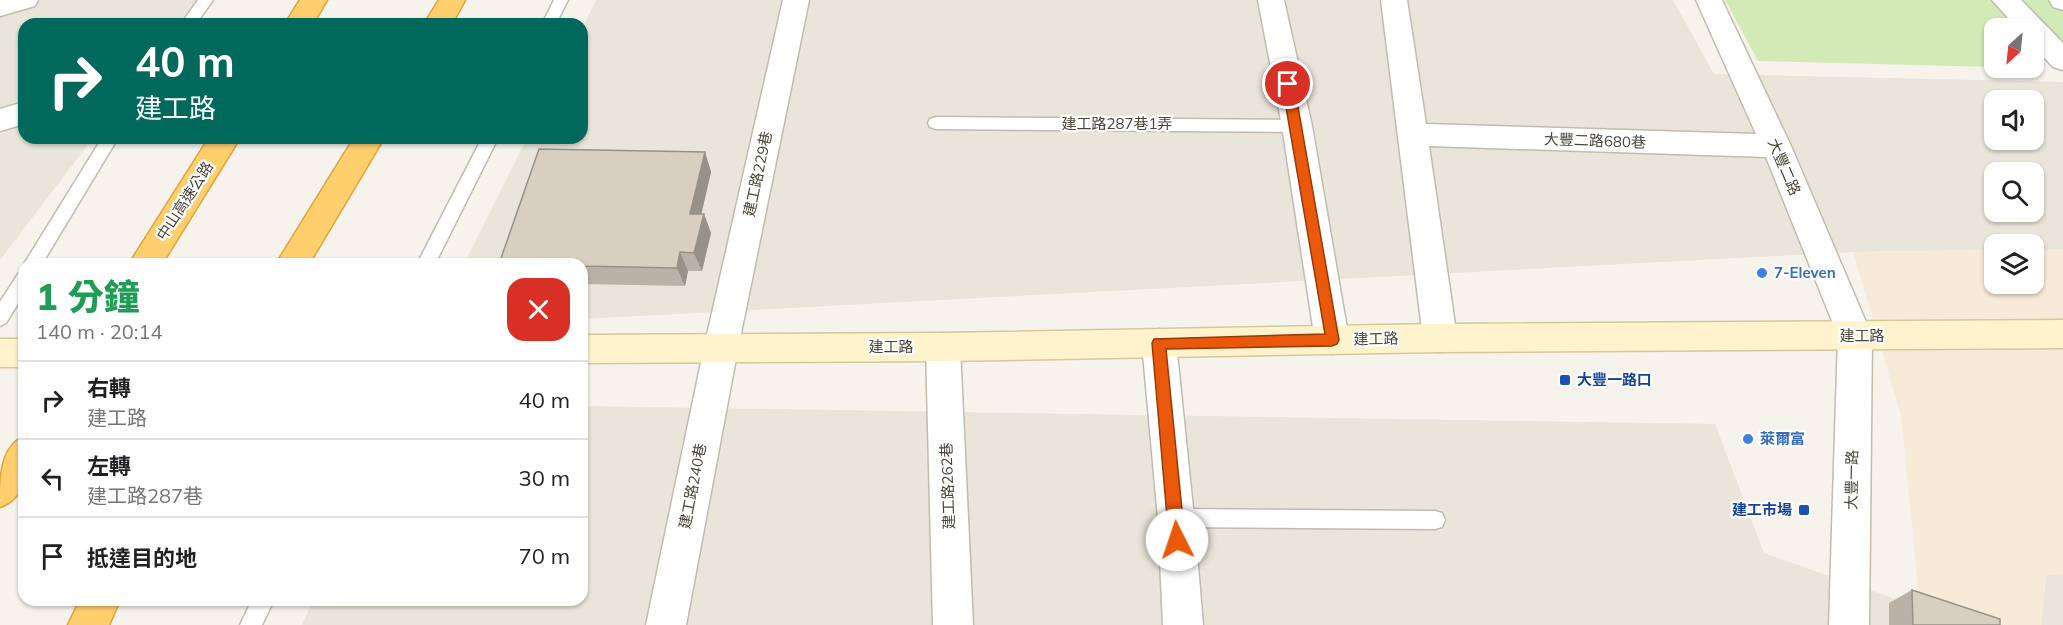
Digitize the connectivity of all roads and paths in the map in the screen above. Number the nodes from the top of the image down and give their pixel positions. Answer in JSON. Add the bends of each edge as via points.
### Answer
{"nodes":[{"id":1,"x":25,"y":0,"type":"edge"},
{"id":2,"x":206,"y":0,"type":"edge"},
{"id":3,"x":314,"y":0,"type":"edge"},
{"id":4,"x":452,"y":0,"type":"edge"},
{"id":5,"x":561,"y":0,"type":"edge"},
{"id":6,"x":796,"y":0,"type":"edge"},
{"id":7,"x":1271,"y":0,"type":"edge"},
{"id":8,"x":1394,"y":0,"type":"edge"},
{"id":9,"x":1709,"y":0,"type":"edge"},
{"id":10,"x":2005,"y":0,"type":"edge"},
{"id":11,"x":0,"y":7,"type":"edge"},
{"id":12,"x":192,"y":18,"type":"edge"},
{"id":13,"x":302,"y":18,"type":"edge"},
{"id":14,"x":442,"y":18,"type":"edge"},
{"id":15,"x":552,"y":18,"type":"edge"},
{"id":16,"x":2022,"y":18,"type":"edge"},
{"id":17,"x":2044,"y":40,"type":"edge"},
{"id":18,"x":2063,"y":60,"type":"edge"},
{"id":19,"x":18,"y":115,"type":"edge"},
{"id":20,"x":0,"y":120,"type":"edge"},
{"id":21,"x":936,"y":123,"type":"dead end"},
{"id":22,"x":1297,"y":126,"type":"junction"},
{"id":23,"x":1414,"y":135,"type":"junction"},
{"id":24,"x":106,"y":144,"type":"edge"},
{"id":25,"x":221,"y":144,"type":"edge"},
{"id":26,"x":365,"y":144,"type":"edge"},
{"id":27,"x":487,"y":144,"type":"edge"},
{"id":28,"x":1776,"y":146,"type":"junction"},
{"id":29,"x":37,"y":258,"type":"edge"},
{"id":30,"x":149,"y":258,"type":"edge"},
{"id":31,"x":296,"y":258,"type":"edge"},
{"id":32,"x":429,"y":258,"type":"edge"},
{"id":33,"x":18,"y":289,"type":"edge"},
{"id":34,"x":0,"y":318,"type":"edge"},
{"id":35,"x":2063,"y":334,"type":"edge"},
{"id":36,"x":1855,"y":336,"type":"junction"},
{"id":37,"x":1440,"y":338,"type":"junction"},
{"id":38,"x":1332,"y":340,"type":"junction"},
{"id":39,"x":1159,"y":343,"type":"junction"},
{"id":40,"x":944,"y":347,"type":"junction"},
{"id":41,"x":721,"y":348,"type":"junction"},
{"id":42,"x":588,"y":349,"type":"edge"},
{"id":43,"x":0,"y":353,"type":"edge"},
{"id":44,"x":18,"y":353,"type":"edge"},
{"id":45,"x":18,"y":462,"type":"edge"},
{"id":46,"x":0,"y":490,"type":"edge"},
{"id":47,"x":1176,"y":518,"type":"junction"},
{"id":48,"x":1435,"y":520,"type":"dead end"},
{"id":49,"x":99,"y":606,"type":"edge"},
{"id":50,"x":260,"y":606,"type":"edge"},
{"id":51,"x":88,"y":625,"type":"edge"},
{"id":52,"x":252,"y":625,"type":"edge"},
{"id":53,"x":666,"y":625,"type":"edge"},
{"id":54,"x":953,"y":625,"type":"edge"},
{"id":55,"x":1183,"y":625,"type":"edge"},
{"id":56,"x":1849,"y":625,"type":"edge"}],
"edges":[{"from":1,"to":11,"type":"street"},
{"from":2,"to":12,"type":"lane"},
{"from":3,"to":13,"type":"highway"},
{"from":4,"to":14,"type":"highway"},
{"from":5,"to":15,"type":"lane"},
{"from":6,"to":41,"type":"street","name":"建工路229巷"},
{"from":7,"to":22,"type":"street"},
{"from":8,"to":23,"type":"street"},
{"from":9,"to":28,"type":"street","name":"大豐二路"},
{"from":10,"to":16,"type":"street"},
{"from":17,"to":18,"type":"street"},
{"from":19,"to":20,"type":"street"},
{"from":21,"to":22,"type":"lane","name":"建工路287巷1弄"},
{"from":22,"to":38,"type":"street"},
{"from":23,"to":28,"type":"street","name":"大豐二路680巷"},
{"from":23,"to":37,"type":"street"},
{"from":24,"to":29,"type":"lane"},
{"from":25,"to":30,"type":"highway","name":"中山高速公路"},
{"from":26,"to":31,"type":"highway"},
{"from":27,"to":32,"type":"lane"},
{"from":28,"to":36,"type":"street","name":"大豐二路"},
{"from":33,"to":34,"type":"lane"},
{"from":35,"to":36,"type":"street","name":"建工路"},
{"from":36,"to":37,"type":"street","name":"建工路"},
{"from":36,"to":56,"type":"street","name":"大豐一路"},
{"from":37,"to":38,"type":"street","name":"建工路"},
{"from":38,"to":39,"type":"street","name":"建工路"},
{"from":39,"to":40,"type":"street","name":"建工路"},
{"from":39,"to":47,"type":"street"},
{"from":40,"to":41,"type":"street","name":"建工路"},
{"from":40,"to":54,"type":"street","name":"建工路262巷"},
{"from":41,"to":42,"type":"street","name":"建工路"},
{"from":41,"to":53,"type":"street","name":"建工路240巷"},
{"from":43,"to":44,"type":"street"},
{"from":45,"to":46,"type":"highway"},
{"from":47,"to":48,"type":"lane"},
{"from":47,"to":55,"type":"street"},
{"from":49,"to":51,"type":"highway"},
{"from":50,"to":52,"type":"lane"}]}
